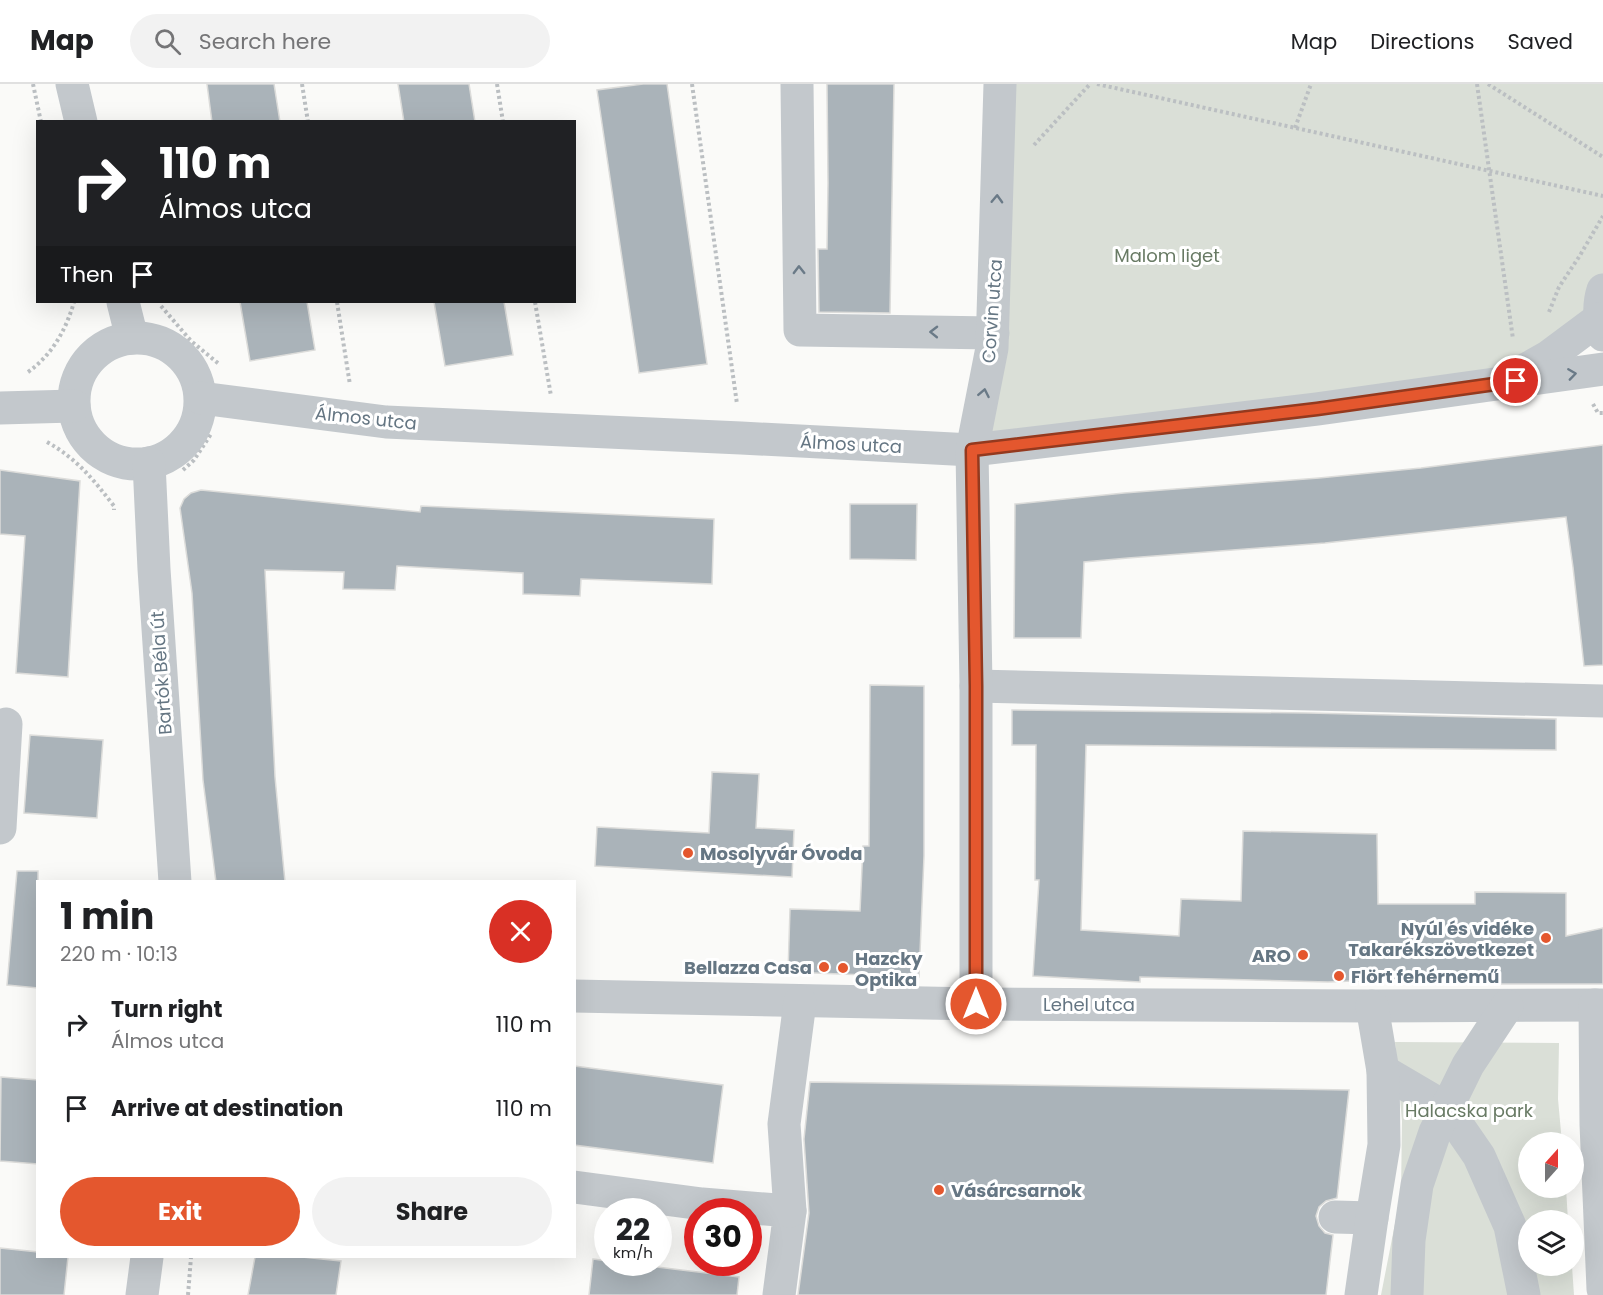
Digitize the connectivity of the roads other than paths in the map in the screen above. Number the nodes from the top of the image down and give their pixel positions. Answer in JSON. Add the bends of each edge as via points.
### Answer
{"nodes":[{"id":1,"x":72,"y":84,"type":"edge"},
{"id":2,"x":797,"y":84,"type":"edge"},
{"id":3,"x":1000,"y":84,"type":"edge"},
{"id":4,"x":81,"y":120,"type":"edge"},
{"id":5,"x":123,"y":303,"type":"edge"},
{"id":6,"x":1602,"y":315,"type":"edge"},
{"id":7,"x":993,"y":333,"type":"junction"},
{"id":8,"x":132,"y":338,"type":"junction"},
{"id":9,"x":1603,"y":369,"type":"edge"},
{"id":10,"x":1499,"y":383,"type":"junction"},
{"id":11,"x":201,"y":398,"type":"junction"},
{"id":12,"x":74,"y":406,"type":"junction"},
{"id":13,"x":0,"y":408,"type":"edge"},
{"id":14,"x":972,"y":450,"type":"junction"},
{"id":15,"x":164,"y":469,"type":"junction"},
{"id":16,"x":976,"y":686,"type":"junction"},
{"id":17,"x":1603,"y":701,"type":"edge"},
{"id":18,"x":6,"y":724,"type":"dead end"},
{"id":19,"x":0,"y":828,"type":"edge"},
{"id":20,"x":175,"y":880,"type":"edge"},
{"id":21,"x":576,"y":996,"type":"edge"},
{"id":22,"x":800,"y":1002,"type":"junction"},
{"id":23,"x":976,"y":1004,"type":"junction"},
{"id":24,"x":1599,"y":1005,"type":"edge"},
{"id":25,"x":1372,"y":1006,"type":"junction"},
{"id":26,"x":1507,"y":1006,"type":"junction"},
{"id":27,"x":1383,"y":1071,"type":"junction"},
{"id":28,"x":1446,"y":1108,"type":"junction"},
{"id":29,"x":576,"y":1187,"type":"edge"},
{"id":30,"x":790,"y":1212,"type":"junction"},
{"id":31,"x":1335,"y":1217,"type":"dead end"},
{"id":32,"x":1372,"y":1218,"type":"junction"},
{"id":33,"x":147,"y":1258,"type":"edge"},
{"id":34,"x":1603,"y":1289,"type":"edge"},
{"id":35,"x":142,"y":1295,"type":"edge"},
{"id":36,"x":778,"y":1295,"type":"edge"},
{"id":37,"x":1361,"y":1295,"type":"edge"},
{"id":38,"x":1407,"y":1295,"type":"edge"},
{"id":39,"x":1524,"y":1295,"type":"edge"}],
"edges":[{"from":1,"to":4,"type":"street"},
{"from":7,"to":2,"type":"street","one_way":true,"via":[[800,330]]},
{"from":7,"to":3,"type":"street","name":"Corvin utca","one_way":true},
{"from":5,"to":8,"type":"street"},
{"from":6,"to":10,"type":"street","name":"Álmos utca","via":[[1548,357]]},
{"from":14,"to":7,"type":"street","name":"Corvin utca","one_way":true},
{"from":8,"to":11,"type":"street","via":[[152,340],[178,354],[196,379]]},
{"from":8,"to":12,"type":"street","via":[[102,349],[90,360],[80,374]]},
{"from":10,"to":9,"type":"street","name":"Álmos utca","one_way":true},
{"from":10,"to":14,"type":"street","name":"Álmos utca"},
{"from":11,"to":14,"type":"street","name":"Álmos utca","via":[[386,422]]},
{"from":11,"to":15,"type":"street","via":[[192,433],[166,458]]},
{"from":12,"to":13,"type":"street"},
{"from":12,"to":15,"type":"street","via":[[86,438],[99,451],[114,460]]},
{"from":14,"to":16,"type":"street","name":"Corvin utca"},
{"from":15,"to":20,"type":"street","name":"Bartók Béla út","via":[[154,569]]},
{"from":16,"to":17,"type":"street"},
{"from":16,"to":23,"type":"street","name":"Corvin utca"},
{"from":18,"to":19,"type":"street"},
{"from":21,"to":22,"type":"street","name":"Lehel utca"},
{"from":22,"to":23,"type":"street","name":"Lehel utca"},
{"from":22,"to":30,"type":"street","via":[[784,1124]]},
{"from":23,"to":25,"type":"street","name":"Lehel utca"},
{"from":24,"to":26,"type":"street","name":"Lehel utca"},
{"from":24,"to":34,"type":"street","via":[[1596,1124]]},
{"from":25,"to":26,"type":"street","name":"Lehel utca"},
{"from":25,"to":27,"type":"street"},
{"from":26,"to":28,"type":"street","via":[[1468,1065]]},
{"from":27,"to":28,"type":"street"},
{"from":27,"to":32,"type":"street","via":[[1384,1145]]},
{"from":28,"to":38,"type":"street","via":[[1417,1185],[1408,1240]]},
{"from":28,"to":39,"type":"street","via":[[1479,1156],[1510,1227]]},
{"from":29,"to":30,"type":"street"},
{"from":30,"to":36,"type":"street"},
{"from":31,"to":32,"type":"street"},
{"from":32,"to":37,"type":"street"},
{"from":33,"to":35,"type":"street"}]}
